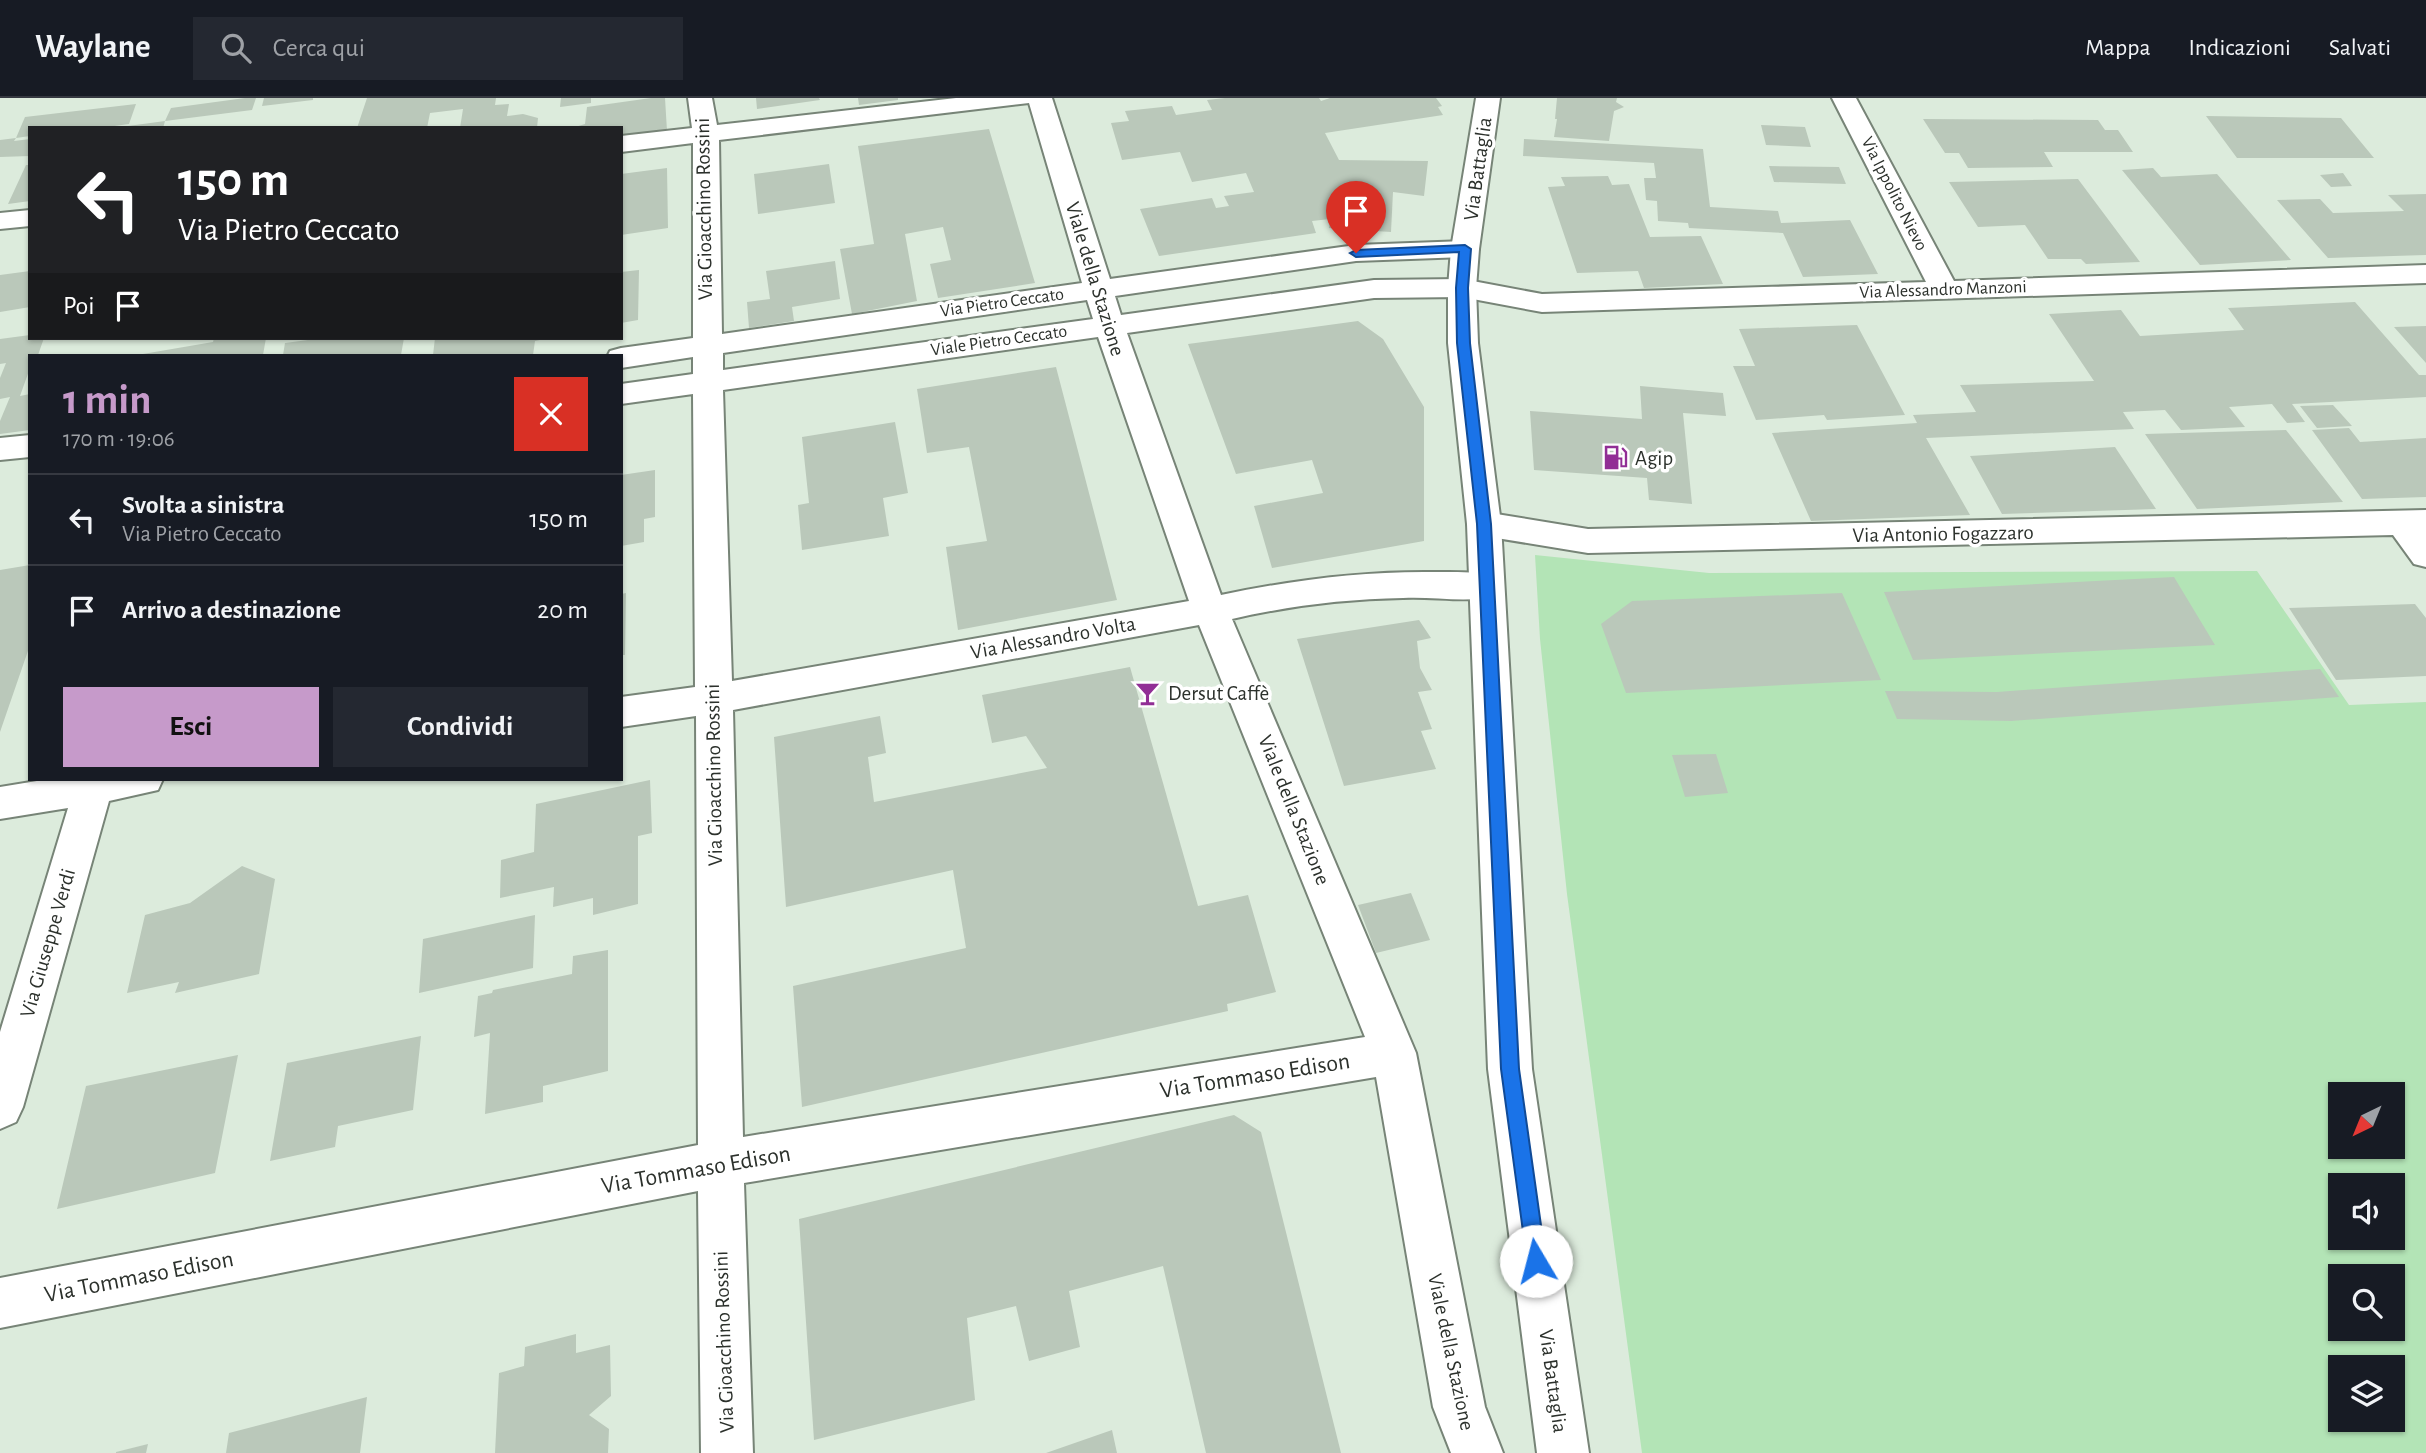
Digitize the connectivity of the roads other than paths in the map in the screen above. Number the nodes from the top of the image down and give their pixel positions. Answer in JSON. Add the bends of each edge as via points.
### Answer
{"nodes":[{"id":1,"x":700,"y":98,"type":"edge"},
{"id":2,"x":1021,"y":98,"type":"edge"},
{"id":3,"x":1040,"y":98,"type":"edge"},
{"id":4,"x":1488,"y":98,"type":"edge"},
{"id":5,"x":1844,"y":98,"type":"edge"},
{"id":6,"x":706,"y":134,"type":"junction"},
{"id":7,"x":623,"y":144,"type":"edge"},
{"id":8,"x":28,"y":218,"type":"edge"},
{"id":9,"x":0,"y":221,"type":"edge"},
{"id":10,"x":1465,"y":249,"type":"junction"},
{"id":11,"x":2426,"y":274,"type":"edge"},
{"id":12,"x":1462,"y":288,"type":"junction"},
{"id":13,"x":1098,"y":289,"type":"junction"},
{"id":14,"x":1944,"y":289,"type":"junction"},
{"id":15,"x":1110,"y":326,"type":"junction"},
{"id":16,"x":706,"y":344,"type":"junction"},
{"id":17,"x":623,"y":358,"type":"edge"},
{"id":18,"x":706,"y":381,"type":"junction"},
{"id":19,"x":623,"y":394,"type":"edge"},
{"id":20,"x":28,"y":446,"type":"edge"},
{"id":21,"x":0,"y":449,"type":"edge"},
{"id":22,"x":2414,"y":523,"type":"edge"},
{"id":23,"x":1484,"y":524,"type":"junction"},
{"id":24,"x":2426,"y":555,"type":"edge"},
{"id":25,"x":1487,"y":586,"type":"junction"},
{"id":26,"x":1211,"y":610,"type":"junction"},
{"id":27,"x":714,"y":699,"type":"junction"},
{"id":28,"x":623,"y":712,"type":"edge"},
{"id":29,"x":96,"y":782,"type":"edge"},
{"id":30,"x":0,"y":803,"type":"edge"},
{"id":31,"x":1394,"y":1053,"type":"junction"},
{"id":32,"x":0,"y":1107,"type":"edge"},
{"id":33,"x":719,"y":1164,"type":"junction"},
{"id":34,"x":0,"y":1303,"type":"edge"},
{"id":35,"x":727,"y":1453,"type":"edge"},
{"id":36,"x":1477,"y":1453,"type":"edge"},
{"id":37,"x":1563,"y":1453,"type":"edge"}],
"edges":[{"from":1,"to":6,"type":"street","name":"Via Gioacchino Rossini"},
{"from":2,"to":6,"type":"street"},
{"from":3,"to":13,"type":"street","name":"Viale della Stazione"},
{"from":4,"to":10,"type":"street","name":"Via Battaglia"},
{"from":5,"to":14,"type":"street","name":"Via Ippolito Nievo"},
{"from":6,"to":7,"type":"street"},
{"from":6,"to":16,"type":"street","name":"Via Gioacchino Rossini"},
{"from":8,"to":9,"type":"street"},
{"from":10,"to":12,"type":"street","name":"Via Battaglia"},
{"from":10,"to":13,"type":"street","name":"Via Pietro Ceccato","via":[[1356,253]]},
{"from":11,"to":14,"type":"street","name":"Via Alessandro Manzoni"},
{"from":12,"to":14,"type":"street","name":"Via Alessandro Manzoni","via":[[1542,303]]},
{"from":12,"to":15,"type":"street","name":"Viale Pietro Ceccato","via":[[1374,289]]},
{"from":12,"to":23,"type":"street","name":"Via Battaglia","via":[[1463,343]]},
{"from":13,"to":15,"type":"street","name":"Viale della Stazione"},
{"from":13,"to":16,"type":"street","name":"Via Pietro Ceccato"},
{"from":15,"to":18,"type":"street","name":"Viale Pietro Ceccato"},
{"from":15,"to":26,"type":"street","name":"Viale della Stazione"},
{"from":16,"to":17,"type":"street"},
{"from":16,"to":18,"type":"street","name":"Via Gioacchino Rossini"},
{"from":18,"to":19,"type":"street","name":"Viale Pietro Ceccato"},
{"from":18,"to":27,"type":"street","name":"Via Gioacchino Rossini"},
{"from":20,"to":21,"type":"street"},
{"from":22,"to":23,"type":"street","name":"Via Antonio Fogazzaro","via":[[1588,541]]},
{"from":22,"to":24,"type":"street","name":"Via Antonio Fogazzaro"},
{"from":23,"to":25,"type":"street","name":"Via Battaglia"},
{"from":25,"to":26,"type":"street","name":"Via Alessandro Volta","via":[[1425,582],[1271,596]]},
{"from":25,"to":37,"type":"street","name":"Via Battaglia","via":[[1510,1069]]},
{"from":26,"to":27,"type":"street","name":"Via Alessandro Volta"},
{"from":26,"to":31,"type":"street","name":"Viale della Stazione"},
{"from":27,"to":28,"type":"street","name":"Via Alessandro Volta"},
{"from":27,"to":33,"type":"street","name":"Via Gioacchino Rossini"},
{"from":29,"to":30,"type":"street"},
{"from":29,"to":32,"type":"street","name":"Via Giuseppe Verdi"},
{"from":31,"to":33,"type":"street","name":"Via Tommaso Edison"},
{"from":31,"to":36,"type":"street","name":"Viale della Stazione","via":[[1459,1407]]},
{"from":33,"to":34,"type":"street","name":"Via Tommaso Edison"},
{"from":33,"to":35,"type":"street","name":"Via Gioacchino Rossini"}]}
